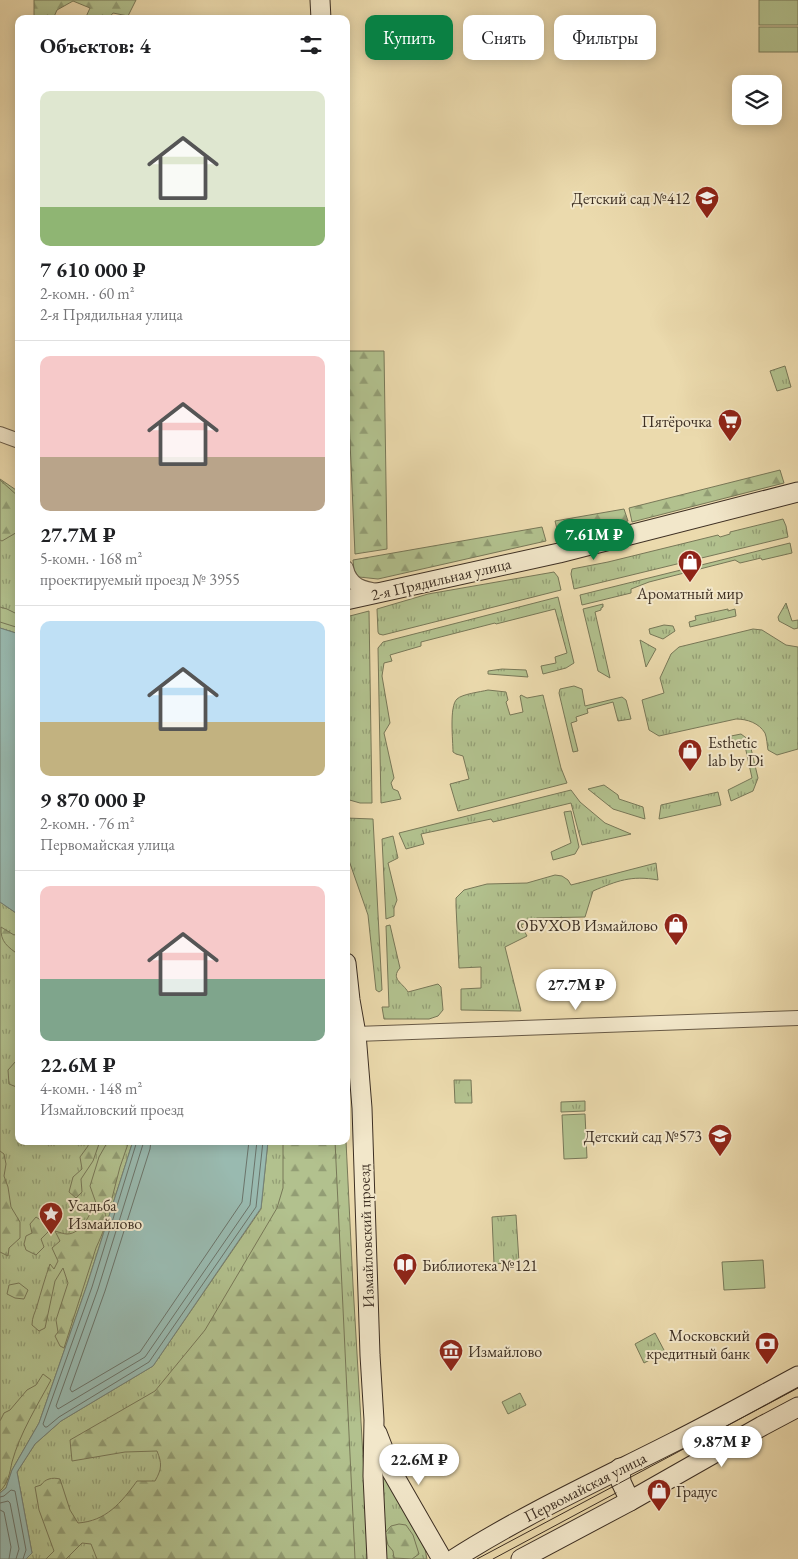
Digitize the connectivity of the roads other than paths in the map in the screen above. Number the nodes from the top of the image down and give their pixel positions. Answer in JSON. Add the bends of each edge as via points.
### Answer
{"nodes":[{"id":1,"x":320,"y":0,"type":"edge"},
{"id":2,"x":321,"y":15,"type":"edge"},
{"id":3,"x":0,"y":434,"type":"edge"},
{"id":4,"x":15,"y":440,"type":"edge"},
{"id":5,"x":798,"y":492,"type":"edge"},
{"id":6,"x":350,"y":579,"type":"edge"},
{"id":7,"x":381,"y":592,"type":"junction"},
{"id":8,"x":350,"y":599,"type":"edge"},
{"id":9,"x":350,"y":1000,"type":"edge"},
{"id":10,"x":798,"y":1018,"type":"edge"},
{"id":11,"x":356,"y":1034,"type":"junction"},
{"id":12,"x":798,"y":1376,"type":"edge"},
{"id":13,"x":798,"y":1407,"type":"edge"},
{"id":14,"x":374,"y":1420,"type":"junction"},
{"id":15,"x":620,"y":1468,"type":"junction"},
{"id":16,"x":630,"y":1501,"type":"junction"},
{"id":17,"x":377,"y":1559,"type":"edge"},
{"id":18,"x":442,"y":1559,"type":"edge"},
{"id":19,"x":454,"y":1559,"type":"edge"},
{"id":20,"x":521,"y":1559,"type":"edge"}],
"edges":[{"from":1,"to":2,"type":"street"},
{"from":3,"to":4,"type":"street"},
{"from":5,"to":7,"type":"street","name":"2-я Прядильная улица","via":[[559,553]]},
{"from":6,"to":7,"type":"street","via":[[362,588]]},
{"from":7,"to":8,"type":"street","name":"2-я Прядильная улица"},
{"from":9,"to":11,"type":"street","name":"Измайловский проезд"},
{"from":10,"to":11,"type":"street"},
{"from":11,"to":14,"type":"street","name":"Измайловский проезд","via":[[362,1108]]},
{"from":12,"to":15,"type":"street","name":"Первомайская улица"},
{"from":13,"to":16,"type":"street","name":"Первомайская улица"},
{"from":14,"to":17,"type":"street","name":"Измайловский проезд","via":[[372,1456]]},
{"from":14,"to":18,"type":"street","name":"Измайловский проезд","via":[[392,1472]]},
{"from":15,"to":16,"type":"street","via":[[621,1482]]},
{"from":15,"to":19,"type":"street","name":"Первомайская улица"},
{"from":16,"to":20,"type":"street","name":"Первомайская улица"}]}
